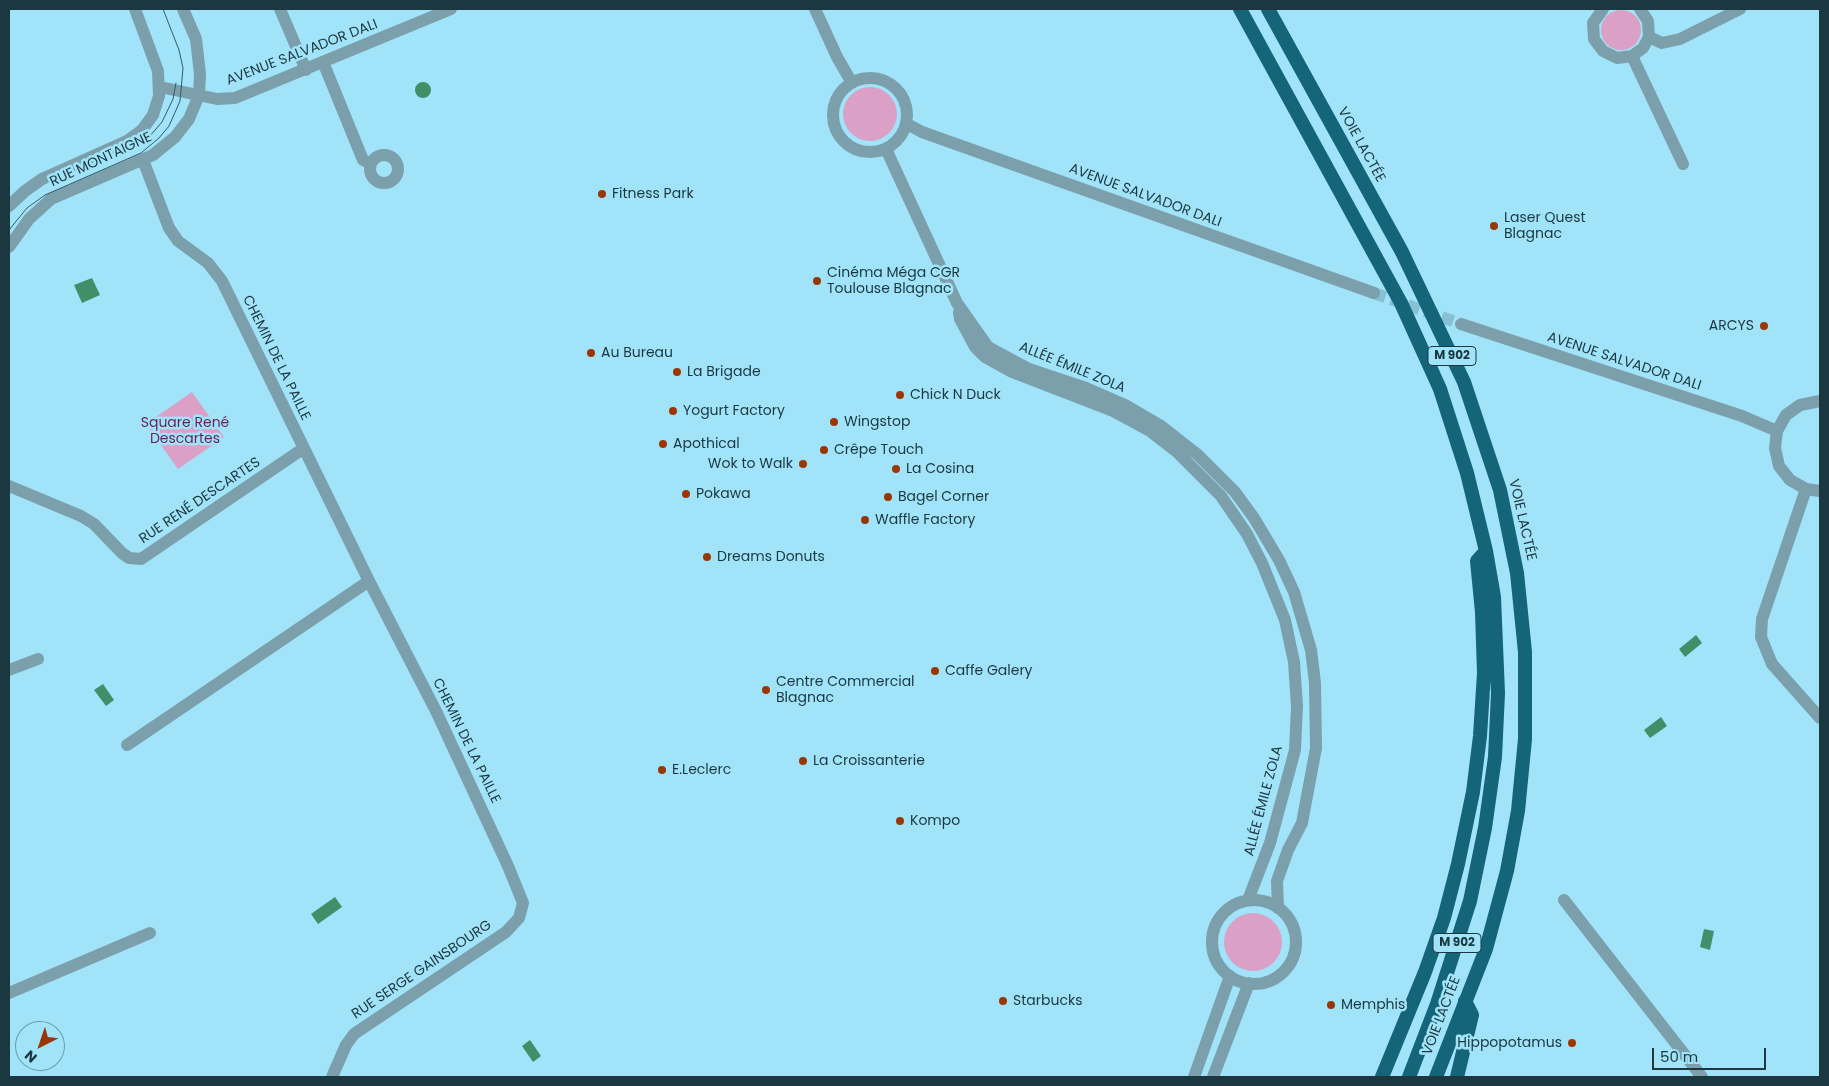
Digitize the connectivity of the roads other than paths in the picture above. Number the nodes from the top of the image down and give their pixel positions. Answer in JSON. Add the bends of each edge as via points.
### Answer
{"nodes":[{"id":1,"x":135,"y":9,"type":"edge"},
{"id":2,"x":183,"y":9,"type":"edge"},
{"id":3,"x":280,"y":9,"type":"edge"},
{"id":4,"x":452,"y":9,"type":"edge"},
{"id":5,"x":815,"y":9,"type":"edge"},
{"id":6,"x":1240,"y":9,"type":"edge"},
{"id":7,"x":1268,"y":9,"type":"edge"},
{"id":8,"x":1603,"y":9,"type":"edge"},
{"id":9,"x":1640,"y":9,"type":"edge"},
{"id":10,"x":1740,"y":9,"type":"edge"},
{"id":11,"x":1649,"y":36,"type":"junction"},
{"id":12,"x":1632,"y":56,"type":"junction"},
{"id":13,"x":323,"y":62,"type":"junction"},
{"id":14,"x":306,"y":70,"type":"junction"},
{"id":15,"x":852,"y":83,"type":"junction"},
{"id":16,"x":160,"y":87,"type":"junction"},
{"id":17,"x":199,"y":96,"type":"junction"},
{"id":18,"x":906,"y":124,"type":"junction"},
{"id":19,"x":886,"y":149,"type":"junction"},
{"id":20,"x":142,"y":160,"type":"junction"},
{"id":21,"x":371,"y":164,"type":"dead end"},
{"id":22,"x":1683,"y":164,"type":"dead end"},
{"id":23,"x":14,"y":193,"type":"edge"},
{"id":24,"x":9,"y":206,"type":"edge"},
{"id":25,"x":9,"y":247,"type":"edge"},
{"id":26,"x":1374,"y":293,"type":"tunnel mouth"},
{"id":27,"x":957,"y":303,"type":"junction"},
{"id":28,"x":1461,"y":324,"type":"tunnel mouth"},
{"id":29,"x":1820,"y":401,"type":"edge"},
{"id":30,"x":1777,"y":430,"type":"junction"},
{"id":31,"x":304,"y":448,"type":"junction"},
{"id":32,"x":9,"y":486,"type":"edge"},
{"id":33,"x":1806,"y":489,"type":"junction"},
{"id":34,"x":1820,"y":491,"type":"edge"},
{"id":35,"x":1486,"y":551,"type":"junction"},
{"id":36,"x":1262,"y":562,"type":"junction"},
{"id":37,"x":369,"y":581,"type":"junction"},
{"id":38,"x":1296,"y":591,"type":"junction"},
{"id":39,"x":38,"y":659,"type":"dead end"},
{"id":40,"x":1294,"y":662,"type":"junction"},
{"id":41,"x":9,"y":670,"type":"edge"},
{"id":42,"x":1315,"y":683,"type":"junction"},
{"id":43,"x":1820,"y":718,"type":"edge"},
{"id":44,"x":127,"y":745,"type":"dead end"},
{"id":45,"x":1248,"y":900,"type":"junction"},
{"id":46,"x":1564,"y":900,"type":"dead end"},
{"id":47,"x":1278,"y":908,"type":"junction"},
{"id":48,"x":519,"y":918,"type":"joint"},
{"id":49,"x":150,"y":933,"type":"dead end"},
{"id":50,"x":1230,"y":976,"type":"junction"},
{"id":51,"x":1249,"y":983,"type":"junction"},
{"id":52,"x":9,"y":993,"type":"edge"},
{"id":53,"x":1465,"y":1001,"type":"junction"},
{"id":54,"x":332,"y":1077,"type":"edge"},
{"id":55,"x":1194,"y":1077,"type":"edge"},
{"id":56,"x":1213,"y":1077,"type":"edge"},
{"id":57,"x":1382,"y":1077,"type":"edge"},
{"id":58,"x":1409,"y":1077,"type":"edge"},
{"id":59,"x":1436,"y":1077,"type":"edge"},
{"id":60,"x":1457,"y":1077,"type":"edge"},
{"id":61,"x":1702,"y":1077,"type":"edge"}],
"edges":[{"from":1,"to":16,"type":"street","via":[[155,58]]},
{"from":2,"to":17,"type":"street","via":[[198,51]]},
{"from":3,"to":14,"type":"street"},
{"from":4,"to":13,"type":"street","name":"AVENUE SALVADOR DALI"},
{"from":5,"to":15,"type":"street"},
{"from":6,"to":35,"type":"highway","name":"VOIE LACTÉE","number":"M 902","via":[[1407,313],[1440,389],[1467,473]]},
{"from":7,"to":53,"type":"highway","name":"VOIE LACTÉE","number":"M 902","via":[[1402,252],[1464,382],[1500,490],[1517,573],[1526,652],[1525,739],[1518,811],[1508,870],[1486,949]]},
{"from":8,"to":12,"type":"street","via":[[1593,23],[1594,39],[1603,51],[1617,58]]},
{"from":9,"to":11,"type":"street","via":[[1648,21]]},
{"from":10,"to":11,"type":"street","via":[[1680,39],[1662,43]]},
{"from":11,"to":12,"type":"street","via":[[1643,48]]},
{"from":12,"to":22,"type":"street"},
{"from":13,"to":14,"type":"street","name":"AVENUE SALVADOR DALI"},
{"from":13,"to":21,"type":"street","via":[[363,160]]},
{"from":14,"to":17,"type":"street","name":"AVENUE SALVADOR DALI","via":[[235,98]]},
{"from":15,"to":18,"type":"street","via":[[873,78],[893,86],[905,103]]},
{"from":15,"to":19,"type":"street","via":[[835,102],[835,128],[847,145],[856,150],[876,152]]},
{"from":16,"to":17,"type":"street","name":"AVENUE SALVADOR DALI"},
{"from":16,"to":23,"type":"street","name":"RUE MONTAIGNE","via":[[153,115],[132,138]]},
{"from":17,"to":20,"type":"street","name":"RUE MONTAIGNE","via":[[189,119],[175,137]]},
{"from":18,"to":19,"type":"street","via":[[895,143]]},
{"from":18,"to":26,"type":"street","name":"AVENUE SALVADOR DALI"},
{"from":19,"to":27,"type":"street","name":"ALLÉE ÉMILE ZOLA"},
{"from":20,"to":25,"type":"street","name":"RUE MONTAIGNE","via":[[51,200],[29,219]]},
{"from":20,"to":31,"type":"street","name":"CHEMIN DE LA PAILLE","via":[[169,228],[178,241],[208,263],[222,281]]},
{"from":23,"to":24,"type":"street","name":"RUE MONTAIGNE"},
{"from":27,"to":36,"type":"street","name":"ALLÉE ÉMILE ZOLA","via":[[967,334],[985,357],[1012,372],[1113,411],[1150,431],[1177,452],[1220,496]]},
{"from":27,"to":38,"type":"street","name":"ALLÉE ÉMILE ZOLA","via":[[981,339],[1003,357],[1125,406],[1161,426],[1198,455],[1235,492],[1254,518]]},
{"from":28,"to":30,"type":"street","name":"AVENUE SALVADOR DALI"},
{"from":29,"to":30,"type":"street","via":[[1800,405],[1786,415]]},
{"from":30,"to":33,"type":"street","via":[[1775,448],[1779,466],[1790,480]]},
{"from":31,"to":32,"type":"street","name":"RUE RENÉ DESCARTES","via":[[141,559],[129,558],[122,553],[94,524],[81,516]]},
{"from":31,"to":37,"type":"street","name":"CHEMIN DE LA PAILLE"},
{"from":33,"to":34,"type":"street"},
{"from":33,"to":43,"type":"street","via":[[1762,619],[1761,637],[1772,664]]},
{"from":35,"to":57,"type":"highway","via":[[1476,561],[1484,673],[1471,801],[1444,918]]},
{"from":35,"to":58,"type":"highway","name":"VOIE LACTÉE","number":"M 902","via":[[1494,597],[1498,693],[1495,758],[1485,828],[1470,901],[1437,1004]]},
{"from":36,"to":38,"type":"street","name":"ALLÉE ÉMILE ZOLA","via":[[1285,594]]},
{"from":36,"to":40,"type":"street","name":"ALLÉE ÉMILE ZOLA","via":[[1285,620]]},
{"from":37,"to":44,"type":"street"},
{"from":37,"to":48,"type":"street","name":"CHEMIN DE LA PAILLE","via":[[436,710],[508,866],[523,902]]},
{"from":38,"to":42,"type":"street","name":"ALLÉE ÉMILE ZOLA","via":[[1311,650]]},
{"from":39,"to":41,"type":"street"},
{"from":40,"to":42,"type":"street","via":[[1310,682]]},
{"from":40,"to":45,"type":"street","name":"ALLÉE ÉMILE ZOLA","via":[[1295,750],[1270,843]]},
{"from":42,"to":47,"type":"street","name":"ALLÉE ÉMILE ZOLA","via":[[1313,777],[1302,823],[1277,881]]},
{"from":45,"to":47,"type":"street","via":[[1269,902]]},
{"from":45,"to":50,"type":"street","via":[[1231,906],[1214,928],[1214,955]]},
{"from":46,"to":61,"type":"street"},
{"from":47,"to":51,"type":"street","via":[[1286,915],[1296,935],[1293,957],[1288,967],[1270,980]]},
{"from":48,"to":54,"type":"street","name":"RUE SERGE GAINSBOURG","via":[[506,932],[354,1034]]},
{"from":49,"to":52,"type":"street"},
{"from":50,"to":51,"type":"street"},
{"from":50,"to":55,"type":"street"},
{"from":51,"to":56,"type":"street"},
{"from":53,"to":59,"type":"highway","name":"VOIE LACTÉE","number":"M 902"},
{"from":53,"to":60,"type":"highway","via":[[1472,1014]]}]}
